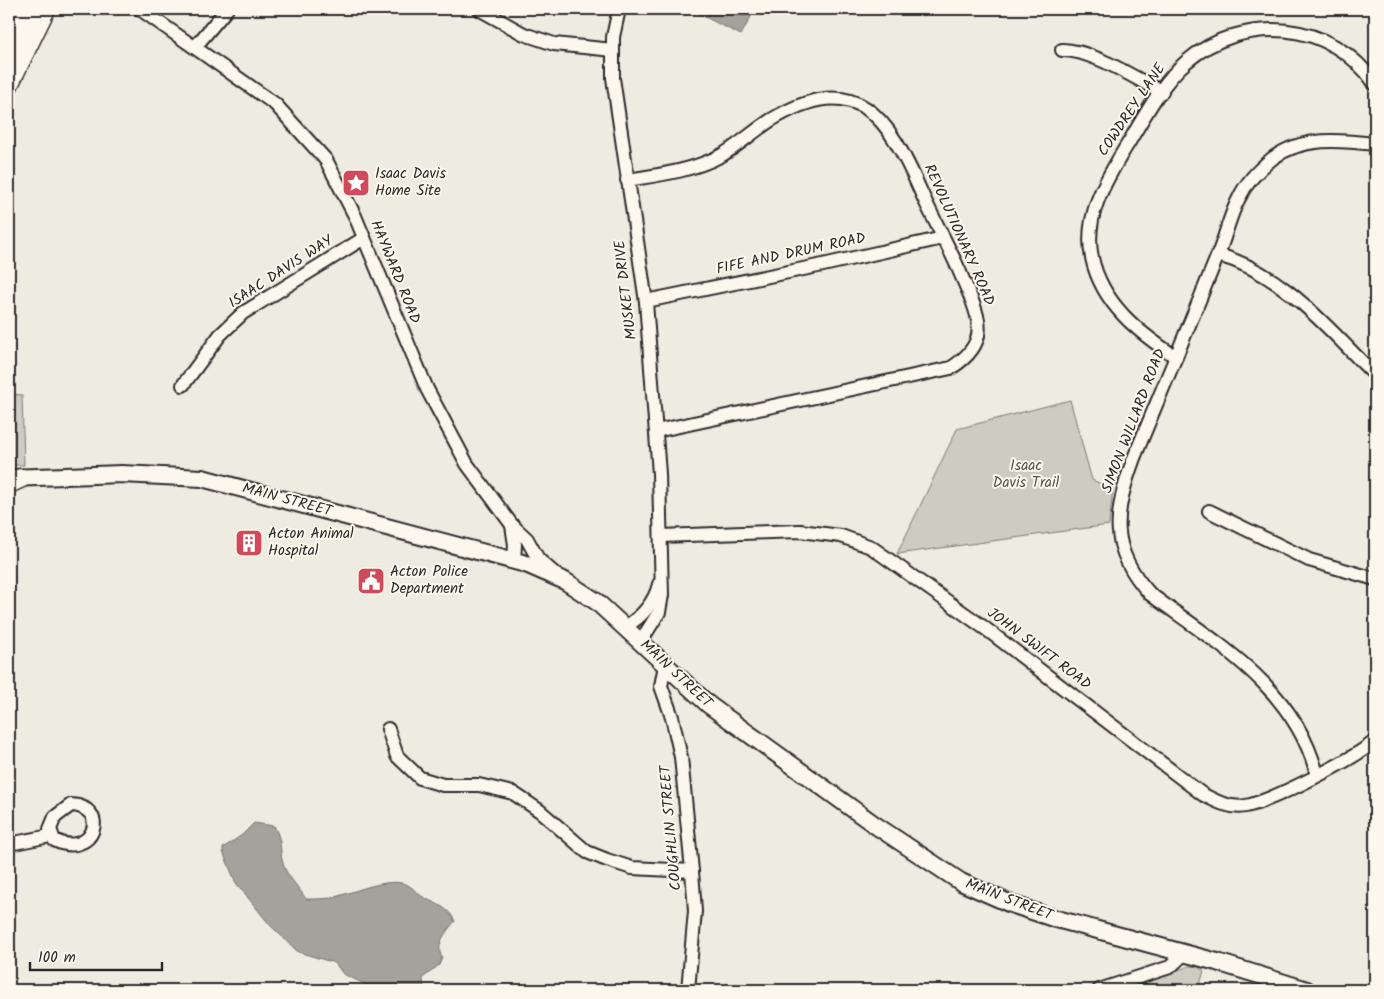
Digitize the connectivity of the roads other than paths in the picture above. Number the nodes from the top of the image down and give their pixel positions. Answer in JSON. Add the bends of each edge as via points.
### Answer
{"nodes":[{"id":1,"x":28,"y":9,"type":"edge"},
{"id":2,"x":46,"y":9,"type":"edge"},
{"id":3,"x":140,"y":9,"type":"edge"},
{"id":4,"x":227,"y":9,"type":"edge"},
{"id":5,"x":479,"y":9,"type":"edge"},
{"id":6,"x":619,"y":9,"type":"edge"},
{"id":7,"x":195,"y":47,"type":"junction"},
{"id":8,"x":9,"y":48,"type":"edge"},
{"id":9,"x":613,"y":50,"type":"junction"},
{"id":10,"x":1062,"y":50,"type":"dead end"},
{"id":11,"x":1375,"y":84,"type":"edge"},
{"id":12,"x":9,"y":85,"type":"edge"},
{"id":13,"x":1162,"y":92,"type":"junction"},
{"id":14,"x":1375,"y":144,"type":"edge"},
{"id":15,"x":627,"y":180,"type":"junction"},
{"id":16,"x":364,"y":238,"type":"junction"},
{"id":17,"x":943,"y":238,"type":"junction"},
{"id":18,"x":1218,"y":255,"type":"junction"},
{"id":19,"x":646,"y":301,"type":"junction"},
{"id":20,"x":1176,"y":357,"type":"junction"},
{"id":21,"x":1375,"y":374,"type":"edge"},
{"id":22,"x":182,"y":384,"type":"dead end"},
{"id":23,"x":656,"y":431,"type":"junction"},
{"id":24,"x":13,"y":480,"type":"edge"},
{"id":25,"x":1209,"y":511,"type":"dead end"},
{"id":26,"x":512,"y":525,"type":"junction"},
{"id":27,"x":660,"y":536,"type":"junction"},
{"id":28,"x":530,"y":546,"type":"junction"},
{"id":29,"x":520,"y":562,"type":"junction"},
{"id":30,"x":662,"y":569,"type":"junction"},
{"id":31,"x":1375,"y":579,"type":"edge"},
{"id":32,"x":565,"y":581,"type":"junction"},
{"id":33,"x":626,"y":626,"type":"junction"},
{"id":34,"x":641,"y":641,"type":"junction"},
{"id":35,"x":665,"y":665,"type":"junction"},
{"id":36,"x":388,"y":730,"type":"dead end"},
{"id":37,"x":1375,"y":741,"type":"edge"},
{"id":38,"x":1317,"y":774,"type":"junction"},
{"id":39,"x":50,"y":836,"type":"dead end"},
{"id":40,"x":9,"y":844,"type":"edge"},
{"id":41,"x":692,"y":871,"type":"junction"},
{"id":42,"x":1184,"y":954,"type":"junction"},
{"id":43,"x":688,"y":990,"type":"edge"},
{"id":44,"x":1099,"y":990,"type":"edge"},
{"id":45,"x":1307,"y":990,"type":"edge"}],
"edges":[{"from":1,"to":8,"type":"highway"},
{"from":2,"to":12,"type":"highway"},
{"from":3,"to":7,"type":"street","name":"HAYWARD ROAD"},
{"from":4,"to":7,"type":"street"},
{"from":5,"to":9,"type":"street","via":[[524,34],[554,44]]},
{"from":6,"to":9,"type":"street","name":"MUSKET DRIVE"},
{"from":7,"to":16,"type":"street","name":"HAYWARD ROAD","via":[[275,104],[311,142],[341,187]]},
{"from":9,"to":15,"type":"street","name":"MUSKET DRIVE"},
{"from":10,"to":13,"type":"street","via":[[1071,50],[1111,66]]},
{"from":11,"to":13,"type":"street","name":"COWDREY LANE","via":[[1350,56],[1335,46],[1310,34],[1266,29],[1219,40],[1184,63]]},
{"from":13,"to":20,"type":"street","name":"COWDREY LANE","via":[[1098,196],[1091,227],[1091,245],[1097,274],[1113,304],[1143,334]]},
{"from":14,"to":18,"type":"street","name":"SIMON WILLARD ROAD","via":[[1314,141],[1274,157],[1259,170],[1238,198]]},
{"from":15,"to":17,"type":"street","name":"REVOLUTIONARY ROAD","via":[[664,175],[712,160],[778,116],[810,101],[839,98],[866,108],[892,133]]},
{"from":15,"to":19,"type":"street","name":"MUSKET DRIVE"},
{"from":16,"to":22,"type":"street","name":"ISAAC DAVIS WAY","via":[[243,313],[220,335]]},
{"from":16,"to":26,"type":"street","name":"HAYWARD ROAD","via":[[427,389],[467,464]]},
{"from":17,"to":19,"type":"street","name":"FIFE AND DRUM ROAD"},
{"from":17,"to":23,"type":"street","name":"REVOLUTIONARY ROAD","via":[[979,324],[976,344],[970,355],[959,363],[912,378]]},
{"from":18,"to":20,"type":"street","name":"SIMON WILLARD ROAD"},
{"from":18,"to":21,"type":"street","via":[[1252,266],[1275,281]]},
{"from":19,"to":23,"type":"street","name":"MUSKET DRIVE"},
{"from":20,"to":38,"type":"street","name":"SIMON WILLARD ROAD","via":[[1124,485],[1117,515],[1119,543],[1132,572],[1150,594],[1247,667],[1284,705],[1311,750]]},
{"from":23,"to":27,"type":"street","name":"MUSKET DRIVE"},
{"from":24,"to":29,"type":"main road","name":"MAIN STREET","via":[[122,474],[202,478]]},
{"from":25,"to":31,"type":"street","via":[[1309,560]]},
{"from":26,"to":28,"type":"street","name":"HAYWARD ROAD"},
{"from":26,"to":29,"type":"street","name":"HAYWARD ROAD"},
{"from":27,"to":30,"type":"street","name":"MUSKET DRIVE"},
{"from":27,"to":38,"type":"street","name":"JOHN SWIFT ROAD","via":[[800,531],[852,539],[923,582],[1218,803],[1245,806]]},
{"from":28,"to":29,"type":"street","via":[[530,560]]},
{"from":28,"to":32,"type":"street","name":"HAYWARD ROAD","via":[[538,559]]},
{"from":29,"to":32,"type":"main road","name":"MAIN STREET"},
{"from":30,"to":33,"type":"street","name":"MUSKET DRIVE","via":[[658,589],[647,608],[637,620]]},
{"from":30,"to":34,"type":"street","name":"MUSKET DRIVE","via":[[659,612]]},
{"from":32,"to":33,"type":"main road","name":"MAIN STREET"},
{"from":33,"to":34,"type":"main road","name":"MAIN STREET"},
{"from":34,"to":35,"type":"main road","name":"MAIN STREET"},
{"from":35,"to":41,"type":"street","name":"COUGHLIN STREET","via":[[661,686],[681,757]]},
{"from":35,"to":42,"type":"main road","name":"MAIN STREET","via":[[709,705],[764,746],[930,864],[961,882],[1053,918]]},
{"from":36,"to":41,"type":"street","via":[[397,756],[420,778],[443,785],[479,784],[513,793],[540,811],[587,852],[607,860],[632,868]]},
{"from":37,"to":38,"type":"street","name":"JOHN SWIFT ROAD","via":[[1340,764]]},
{"from":39,"to":40,"type":"street"},
{"from":41,"to":43,"type":"street","name":"COUGHLIN STREET","via":[[695,911]]},
{"from":42,"to":44,"type":"street","via":[[1170,967]]},
{"from":42,"to":45,"type":"main road","name":"MAIN STREET"}]}
